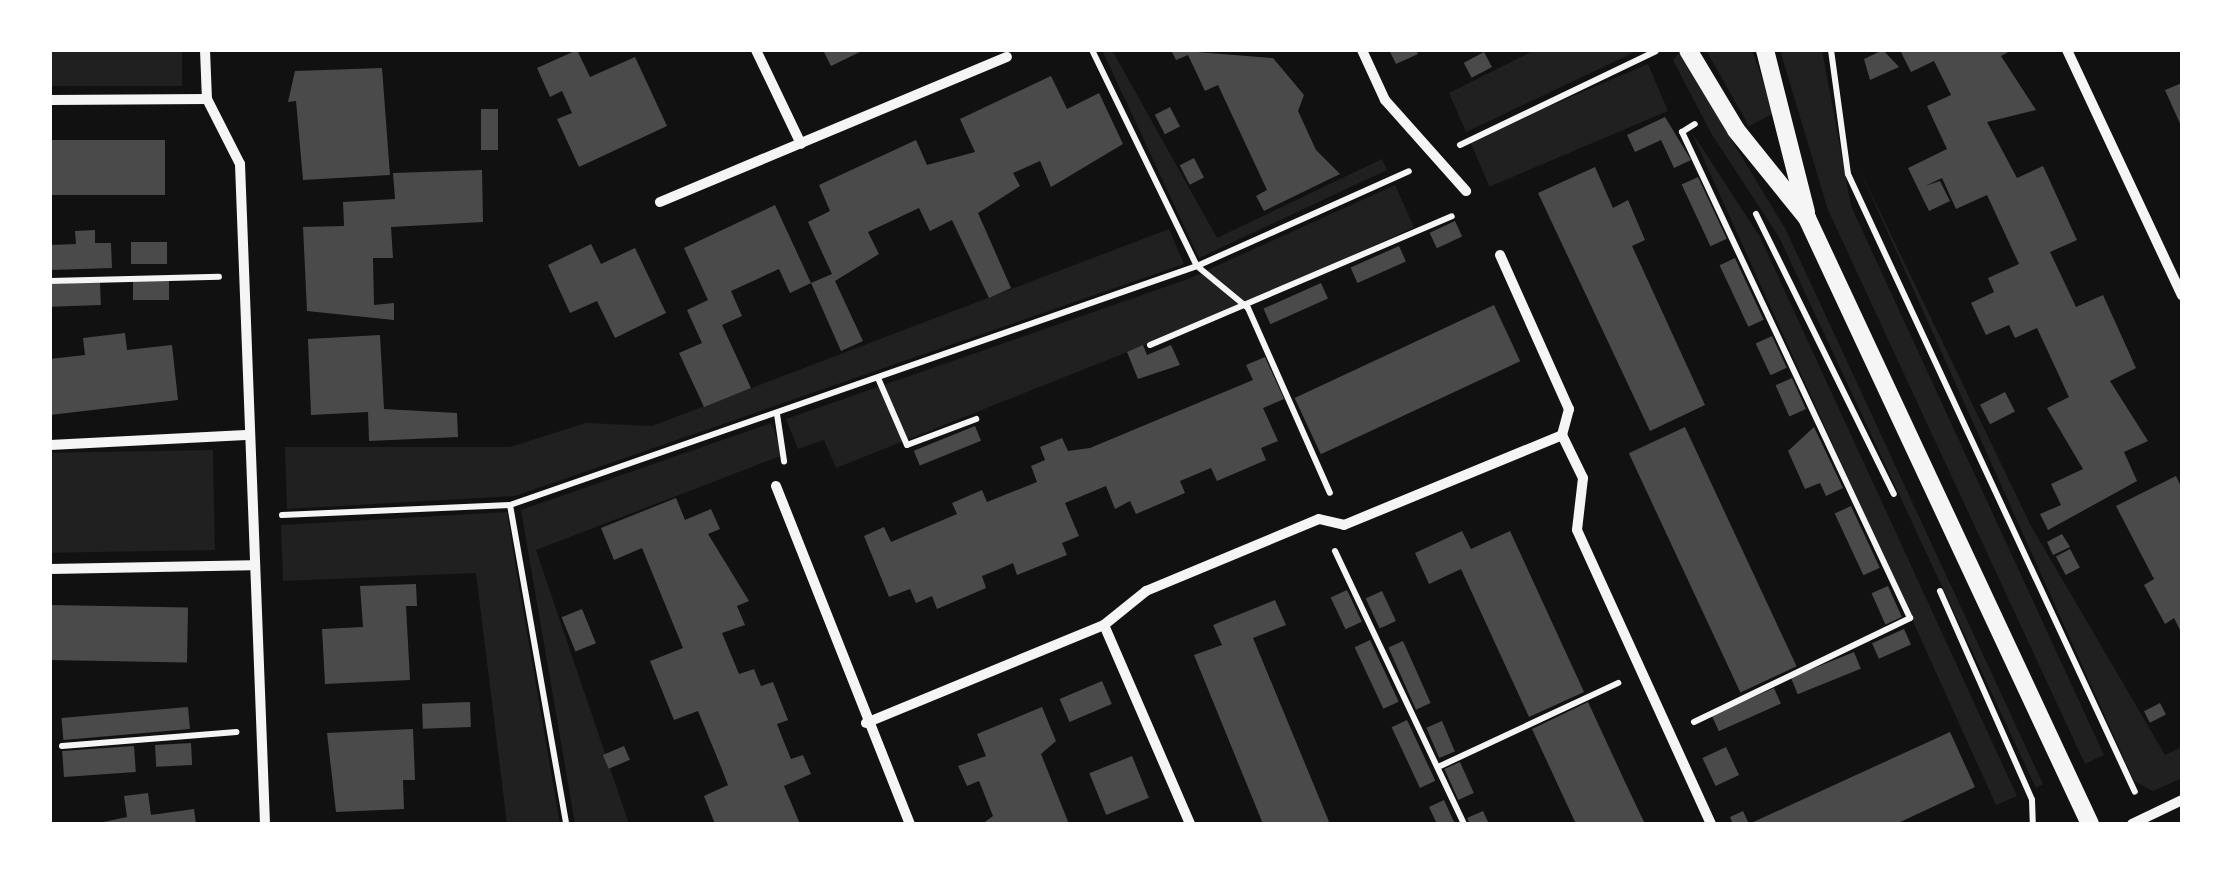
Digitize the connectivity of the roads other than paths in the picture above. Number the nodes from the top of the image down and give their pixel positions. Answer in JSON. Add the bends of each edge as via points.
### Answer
{"nodes":[{"id":1,"x":205,"y":50,"type":"edge"},
{"id":2,"x":756,"y":50,"type":"edge"},
{"id":3,"x":1362,"y":50,"type":"edge"},
{"id":4,"x":1688,"y":50,"type":"edge"},
{"id":5,"x":1765,"y":50,"type":"edge"},
{"id":6,"x":2066,"y":50,"type":"edge"},
{"id":7,"x":1007,"y":57,"type":"dead end"},
{"id":8,"x":208,"y":98,"type":"junction"},
{"id":9,"x":50,"y":100,"type":"edge"},
{"id":10,"x":801,"y":144,"type":"junction"},
{"id":11,"x":1466,"y":191,"type":"road end"},
{"id":12,"x":660,"y":202,"type":"dead end"},
{"id":13,"x":1806,"y":218,"type":"junction"},
{"id":14,"x":1500,"y":254,"type":"dead end"},
{"id":15,"x":2182,"y":295,"type":"edge"},
{"id":16,"x":246,"y":435,"type":"junction"},
{"id":17,"x":1562,"y":435,"type":"junction"},
{"id":18,"x":50,"y":445,"type":"edge"},
{"id":19,"x":776,"y":486,"type":"road end"},
{"id":20,"x":251,"y":564,"type":"junction"},
{"id":21,"x":50,"y":570,"type":"edge"},
{"id":22,"x":1104,"y":626,"type":"junction"},
{"id":23,"x":866,"y":724,"type":"junction"},
{"id":24,"x":2182,"y":800,"type":"edge"},
{"id":25,"x":265,"y":824,"type":"edge"},
{"id":26,"x":910,"y":824,"type":"edge"},
{"id":27,"x":1190,"y":824,"type":"edge"},
{"id":28,"x":1711,"y":824,"type":"edge"},
{"id":29,"x":2090,"y":824,"type":"edge"},
{"id":30,"x":2132,"y":824,"type":"edge"}],
"edges":[{"from":1,"to":8,"type":"street"},
{"from":2,"to":10,"type":"street"},
{"from":3,"to":11,"type":"street","via":[[1385,100]]},
{"from":4,"to":13,"type":"street","via":[[1736,130]]},
{"from":5,"to":13,"type":"street"},
{"from":6,"to":15,"type":"street"},
{"from":7,"to":10,"type":"street"},
{"from":8,"to":9,"type":"street"},
{"from":8,"to":16,"type":"street","via":[[240,164]]},
{"from":10,"to":12,"type":"street"},
{"from":13,"to":29,"type":"street"},
{"from":14,"to":17,"type":"street","via":[[1569,409]]},
{"from":16,"to":18,"type":"street"},
{"from":16,"to":20,"type":"street"},
{"from":17,"to":22,"type":"street","via":[[1344,525],[1320,519],[1146,591]]},
{"from":17,"to":28,"type":"street","via":[[1583,478],[1577,530]]},
{"from":19,"to":23,"type":"street"},
{"from":20,"to":21,"type":"street"},
{"from":20,"to":25,"type":"street"},
{"from":22,"to":23,"type":"street"},
{"from":22,"to":27,"type":"street"},
{"from":23,"to":26,"type":"street"},
{"from":24,"to":30,"type":"street"}]}
